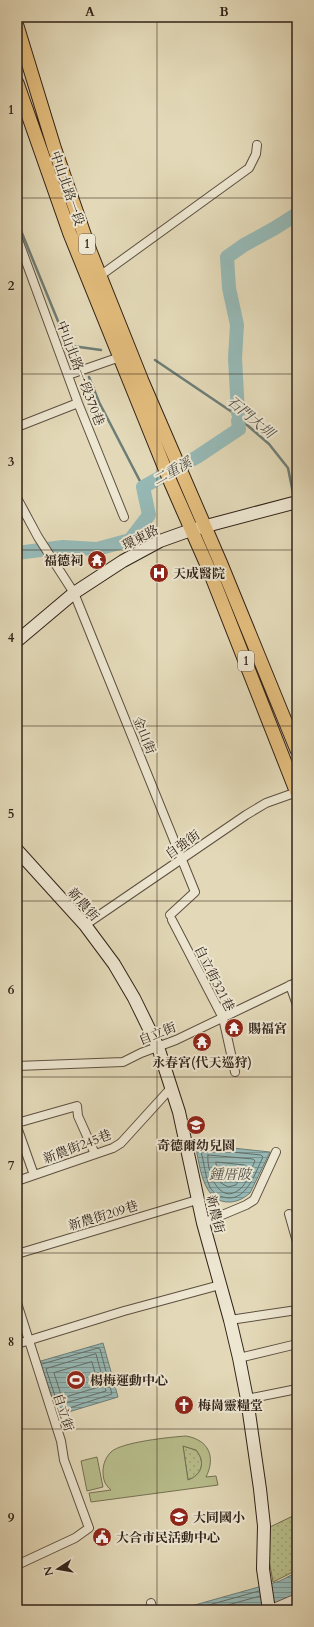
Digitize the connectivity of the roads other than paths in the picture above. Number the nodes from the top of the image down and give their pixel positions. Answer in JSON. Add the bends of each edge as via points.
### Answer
{"nodes":[{"id":1,"x":17,"y":26,"type":"edge"},
{"id":2,"x":17,"y":83,"type":"edge"},
{"id":3,"x":20,"y":98,"type":"edge"},
{"id":4,"x":257,"y":145,"type":"dead end"},
{"id":5,"x":69,"y":192,"type":"junction"},
{"id":6,"x":56,"y":196,"type":"junction"},
{"id":7,"x":17,"y":238,"type":"edge"},
{"id":8,"x":94,"y":279,"type":"junction"},
{"id":9,"x":120,"y":357,"type":"junction"},
{"id":10,"x":68,"y":375,"type":"junction"},
{"id":11,"x":78,"y":403,"type":"junction"},
{"id":12,"x":17,"y":427,"type":"edge"},
{"id":13,"x":17,"y":498,"type":"edge"},
{"id":14,"x":293,"y":503,"type":"edge"},
{"id":15,"x":124,"y":517,"type":"dead end"},
{"id":16,"x":205,"y":526,"type":"junction"},
{"id":17,"x":191,"y":530,"type":"junction"},
{"id":18,"x":74,"y":593,"type":"junction"},
{"id":19,"x":17,"y":641,"type":"edge"},
{"id":20,"x":297,"y":750,"type":"edge"},
{"id":21,"x":297,"y":792,"type":"edge"},
{"id":22,"x":17,"y":850,"type":"edge"},
{"id":23,"x":182,"y":858,"type":"junction"},
{"id":24,"x":171,"y":918,"type":"joint"},
{"id":25,"x":85,"y":926,"type":"junction"},
{"id":26,"x":294,"y":984,"type":"edge"},
{"id":27,"x":297,"y":1005,"type":"edge"},
{"id":28,"x":222,"y":1018,"type":"junction"},
{"id":29,"x":158,"y":1047,"type":"junction"},
{"id":30,"x":17,"y":1066,"type":"edge"},
{"id":31,"x":235,"y":1072,"type":"dead end"},
{"id":32,"x":171,"y":1088,"type":"junction"},
{"id":33,"x":17,"y":1123,"type":"edge"},
{"id":34,"x":17,"y":1127,"type":"edge"},
{"id":35,"x":276,"y":1152,"type":"dead end"},
{"id":36,"x":95,"y":1154,"type":"junction"},
{"id":37,"x":34,"y":1175,"type":"junction"},
{"id":38,"x":17,"y":1181,"type":"edge"},
{"id":39,"x":197,"y":1200,"type":"junction"},
{"id":40,"x":289,"y":1214,"type":"dead end"},
{"id":41,"x":203,"y":1223,"type":"junction"},
{"id":42,"x":297,"y":1242,"type":"edge"},
{"id":43,"x":17,"y":1254,"type":"edge"},
{"id":44,"x":220,"y":1285,"type":"junction"},
{"id":45,"x":17,"y":1303,"type":"edge"},
{"id":46,"x":297,"y":1310,"type":"edge"},
{"id":47,"x":230,"y":1320,"type":"junction"},
{"id":48,"x":29,"y":1341,"type":"junction"},
{"id":49,"x":17,"y":1344,"type":"edge"},
{"id":50,"x":297,"y":1344,"type":"edge"},
{"id":51,"x":239,"y":1358,"type":"junction"},
{"id":52,"x":297,"y":1389,"type":"edge"},
{"id":53,"x":247,"y":1399,"type":"junction"},
{"id":54,"x":17,"y":1565,"type":"edge"},
{"id":55,"x":297,"y":1598,"type":"edge"},
{"id":56,"x":269,"y":1610,"type":"edge"}],
"edges":[{"from":1,"to":5,"type":"main road","name":"中山北路一段","number":"1"},
{"from":2,"to":3,"type":"main road","name":"中山北路一段","number":"1"},
{"from":3,"to":6,"type":"main road","name":"中山北路一段","number":"1"},
{"from":4,"to":8,"type":"street","via":[[256,154],[249,168]]},
{"from":5,"to":6,"type":"main road"},
{"from":5,"to":8,"type":"main road","name":"中山北路一段","number":"1"},
{"from":6,"to":8,"type":"main road","name":"中山北路一段","number":"1"},
{"from":7,"to":10,"type":"street","name":"中山北路一段370巷"},
{"from":8,"to":9,"type":"main road","name":"中山北路一段","number":"1"},
{"from":8,"to":16,"type":"main road","name":"中山北路一段","number":"1"},
{"from":9,"to":10,"type":"street"},
{"from":9,"to":17,"type":"main road","name":"中山北路一段","number":"1"},
{"from":10,"to":11,"type":"street","name":"中山北路一段370巷"},
{"from":11,"to":12,"type":"street"},
{"from":11,"to":15,"type":"street","name":"中山北路一段370巷"},
{"from":13,"to":18,"type":"street","name":"金山街","via":[[38,537]]},
{"from":14,"to":16,"type":"street","name":"環東路"},
{"from":16,"to":17,"type":"street","name":"環東路"},
{"from":16,"to":20,"type":"main road","number":"1"},
{"from":17,"to":18,"type":"street","name":"環東路","via":[[160,541],[123,561]]},
{"from":17,"to":21,"type":"main road","number":"1"},
{"from":18,"to":19,"type":"street","name":"環東路"},
{"from":18,"to":23,"type":"street","name":"金山街"},
{"from":21,"to":23,"type":"street","name":"自強街","via":[[266,803],[246,814]]},
{"from":22,"to":25,"type":"street","name":"新農街"},
{"from":23,"to":24,"type":"street","name":"金山街","via":[[195,892]]},
{"from":23,"to":25,"type":"street","name":"自強街"},
{"from":24,"to":28,"type":"street","name":"自立街321巷"},
{"from":25,"to":29,"type":"street","name":"新農街","via":[[121,974]]},
{"from":26,"to":27,"type":"street"},
{"from":26,"to":28,"type":"street","name":"自立街"},
{"from":28,"to":29,"type":"street","name":"自立街"},
{"from":28,"to":31,"type":"street","name":"自立街321巷"},
{"from":29,"to":30,"type":"street","name":"自立街","via":[[123,1062]]},
{"from":29,"to":32,"type":"street","name":"新農街"},
{"from":32,"to":36,"type":"street","name":"新農街245巷","via":[[121,1143]]},
{"from":32,"to":39,"type":"street","name":"新農街","via":[[179,1112]]},
{"from":33,"to":36,"type":"street","via":[[77,1106],[78,1116]]},
{"from":34,"to":37,"type":"street"},
{"from":35,"to":41,"type":"street","via":[[254,1200]]},
{"from":36,"to":37,"type":"street","name":"新農街245巷"},
{"from":37,"to":38,"type":"street","name":"新農街245巷"},
{"from":39,"to":41,"type":"street","name":"新農街"},
{"from":39,"to":43,"type":"street","name":"新農街209巷"},
{"from":40,"to":42,"type":"street"},
{"from":41,"to":44,"type":"street","name":"新農街"},
{"from":44,"to":47,"type":"street","name":"新農街"},
{"from":44,"to":48,"type":"street","via":[[124,1311]]},
{"from":45,"to":48,"type":"street","name":"自立街"},
{"from":46,"to":47,"type":"street"},
{"from":47,"to":51,"type":"street","name":"新農街"},
{"from":48,"to":49,"type":"street"},
{"from":48,"to":54,"type":"street","name":"自立街","via":[[61,1441],[64,1460],[89,1528],[75,1538]]},
{"from":50,"to":51,"type":"street"},
{"from":51,"to":53,"type":"street","name":"新農街"},
{"from":52,"to":53,"type":"street"},
{"from":53,"to":56,"type":"street","name":"新農街","via":[[264,1526],[263,1569]]},
{"from":55,"to":56,"type":"street"}]}
